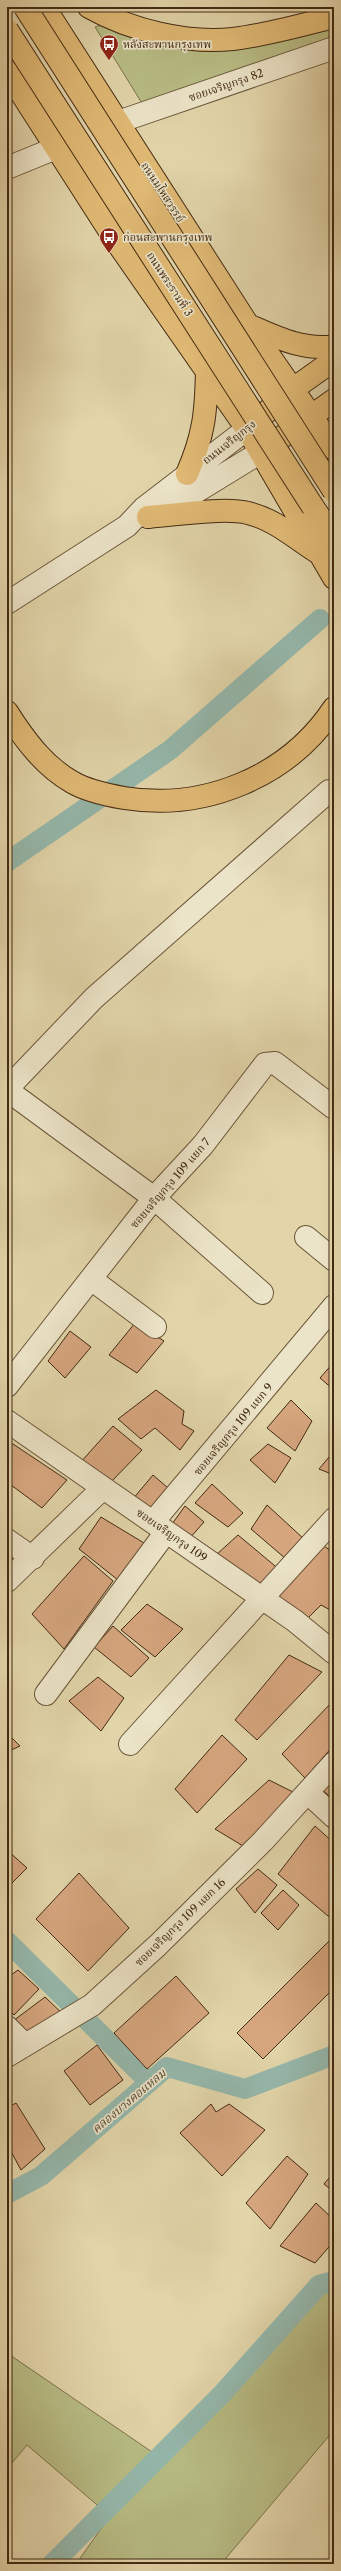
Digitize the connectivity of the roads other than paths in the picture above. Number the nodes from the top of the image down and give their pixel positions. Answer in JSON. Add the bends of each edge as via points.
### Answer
{"nodes":[{"id":1,"x":24,"y":7,"type":"edge"},
{"id":2,"x":44,"y":7,"type":"edge"},
{"id":3,"x":90,"y":7,"type":"edge"},
{"id":4,"x":334,"y":16,"type":"edge"},
{"id":5,"x":7,"y":30,"type":"edge"},
{"id":6,"x":334,"y":48,"type":"edge"},
{"id":7,"x":7,"y":71,"type":"edge"},
{"id":8,"x":118,"y":122,"type":"junction"},
{"id":9,"x":56,"y":148,"type":"junction"},
{"id":10,"x":7,"y":168,"type":"edge"},
{"id":11,"x":248,"y":326,"type":"junction"},
{"id":12,"x":334,"y":346,"type":"edge"},
{"id":13,"x":334,"y":360,"type":"edge"},
{"id":14,"x":207,"y":371,"type":"junction"},
{"id":15,"x":293,"y":389,"type":"junction"},
{"id":16,"x":334,"y":400,"type":"edge"},
{"id":17,"x":311,"y":415,"type":"junction"},
{"id":18,"x":247,"y":429,"type":"junction"},
{"id":19,"x":334,"y":449,"type":"edge"},
{"id":20,"x":261,"y":452,"type":"junction"},
{"id":21,"x":187,"y":474,"type":"junction"},
{"id":22,"x":334,"y":491,"type":"edge"},
{"id":23,"x":314,"y":507,"type":"junction"},
{"id":24,"x":148,"y":518,"type":"junction"},
{"id":25,"x":126,"y":526,"type":"junction"},
{"id":26,"x":334,"y":538,"type":"edge"},
{"id":27,"x":328,"y":558,"type":"edge"},
{"id":28,"x":334,"y":578,"type":"edge"},
{"id":29,"x":7,"y":603,"type":"edge"},
{"id":30,"x":334,"y":708,"type":"edge"},
{"id":31,"x":7,"y":712,"type":"edge"},
{"id":32,"x":328,"y":791,"type":"dead end"},
{"id":33,"x":7,"y":1090,"type":"edge"},
{"id":34,"x":334,"y":1108,"type":"edge"},
{"id":35,"x":154,"y":1198,"type":"junction"},
{"id":36,"x":306,"y":1237,"type":"dead end"},
{"id":37,"x":334,"y":1260,"type":"edge"},
{"id":38,"x":91,"y":1279,"type":"junction"},
{"id":39,"x":262,"y":1292,"type":"dead end"},
{"id":40,"x":334,"y":1306,"type":"edge"},
{"id":41,"x":155,"y":1328,"type":"dead end"},
{"id":42,"x":7,"y":1386,"type":"edge"},
{"id":43,"x":7,"y":1421,"type":"edge"},
{"id":44,"x":104,"y":1488,"type":"junction"},
{"id":45,"x":334,"y":1519,"type":"edge"},
{"id":46,"x":160,"y":1527,"type":"junction"},
{"id":47,"x":7,"y":1540,"type":"edge"},
{"id":48,"x":33,"y":1558,"type":"junction"},
{"id":49,"x":7,"y":1581,"type":"edge"},
{"id":50,"x":262,"y":1599,"type":"junction"},
{"id":51,"x":334,"y":1653,"type":"edge"},
{"id":52,"x":46,"y":1694,"type":"dead end"},
{"id":53,"x":130,"y":1744,"type":"dead end"},
{"id":54,"x":334,"y":1763,"type":"edge"},
{"id":55,"x":308,"y":1793,"type":"junction"},
{"id":56,"x":334,"y":1817,"type":"edge"},
{"id":57,"x":7,"y":2027,"type":"edge"},
{"id":58,"x":15,"y":2050,"type":"edge"}],
"edges":[{"from":1,"to":22,"type":"main road","bridge":true},
{"from":2,"to":8,"type":"main road","name":"ถนนมไหสวรรย์"},
{"from":3,"to":4,"type":"main road","via":[[144,30],[191,38],[232,39]]},
{"from":5,"to":23,"type":"main road","name":"ถนนพระรามที่ 3","bridge":true},
{"from":6,"to":8,"type":"street","name":"ซอยเจริญกรุง 82"},
{"from":7,"to":9,"type":"main road"},
{"from":8,"to":11,"type":"main road","name":"ถนนมไหสวรรย์"},
{"from":9,"to":10,"type":"street"},
{"from":9,"to":14,"type":"main road","via":[[118,244]]},
{"from":11,"to":12,"type":"main road","via":[[288,342],[320,348]]},
{"from":11,"to":15,"type":"main road","name":"ถนนมไหสวรรย์"},
{"from":13,"to":15,"type":"main road","name":"ถนนเจริญกรุง"},
{"from":14,"to":18,"type":"main road"},
{"from":14,"to":21,"type":"main road","via":[[206,419]]},
{"from":15,"to":17,"type":"main road","name":"ถนนมไหสวรรย์"},
{"from":15,"to":18,"type":"main road","name":"ถนนเจริญกรุง"},
{"from":16,"to":17,"type":"main road","name":"ถนนเจริญกรุง"},
{"from":17,"to":19,"type":"main road"},
{"from":17,"to":20,"type":"main road","name":"ถนนเจริญกรุง"},
{"from":18,"to":20,"type":"main road"},
{"from":18,"to":21,"type":"street","name":"ถนนเจริญกรุง"},
{"from":20,"to":24,"type":"street","name":"ถนนเจริญกรุง"},
{"from":20,"to":27,"type":"main road"},
{"from":21,"to":25,"type":"street","name":"ถนนเจริญกรุง","via":[[144,508]]},
{"from":23,"to":26,"type":"main road","name":"ถนนพระรามที่ 3"},
{"from":23,"to":27,"type":"main road"},
{"from":24,"to":25,"type":"street","name":"ถนนเจริญกรุง"},
{"from":24,"to":27,"type":"main road","via":[[210,512],[246,512],[276,525]]},
{"from":25,"to":29,"type":"street","name":"ถนนเจริญกรุง"},
{"from":27,"to":28,"type":"main road"},
{"from":30,"to":31,"type":"main road","via":[[310,737],[274,769],[210,796],[166,802],[142,801],[93,791],[72,782],[47,764]]},
{"from":32,"to":33,"type":"street","via":[[94,998]]},
{"from":33,"to":35,"type":"street"},
{"from":34,"to":35,"type":"street","name":"ซอยเจริญกรุง 109 แยก 7","via":[[275,1063],[265,1064],[203,1145]]},
{"from":35,"to":38,"type":"street","name":"ซอยเจริญกรุง 109 แยก 7"},
{"from":35,"to":39,"type":"street"},
{"from":36,"to":37,"type":"street"},
{"from":38,"to":41,"type":"street"},
{"from":38,"to":42,"type":"street","name":"ซอยเจริญกรุง 109 แยก 7"},
{"from":40,"to":46,"type":"street","name":"ซอยเจริญกรุง 109 แยก 9"},
{"from":43,"to":44,"type":"street","name":"ซอยเจริญกรุง 109"},
{"from":44,"to":46,"type":"street","name":"ซอยเจริญกรุง 109"},
{"from":44,"to":48,"type":"street"},
{"from":45,"to":50,"type":"street"},
{"from":46,"to":50,"type":"street","name":"ซอยเจริญกรุง 109"},
{"from":46,"to":52,"type":"street","name":"ซอยเจริญกรุง 109 แยก 9"},
{"from":47,"to":48,"type":"street"},
{"from":48,"to":49,"type":"street"},
{"from":50,"to":51,"type":"street","name":"ซอยเจริญกรุง 109"},
{"from":50,"to":53,"type":"street"},
{"from":54,"to":55,"type":"street","name":"ซอยเจริญกรุง 109 แยก 16"},
{"from":55,"to":56,"type":"street"},
{"from":55,"to":58,"type":"street","name":"ซอยเจริญกรุง 109 แยก 16","via":[[158,1945],[92,2005]]},
{"from":57,"to":58,"type":"street"}]}
